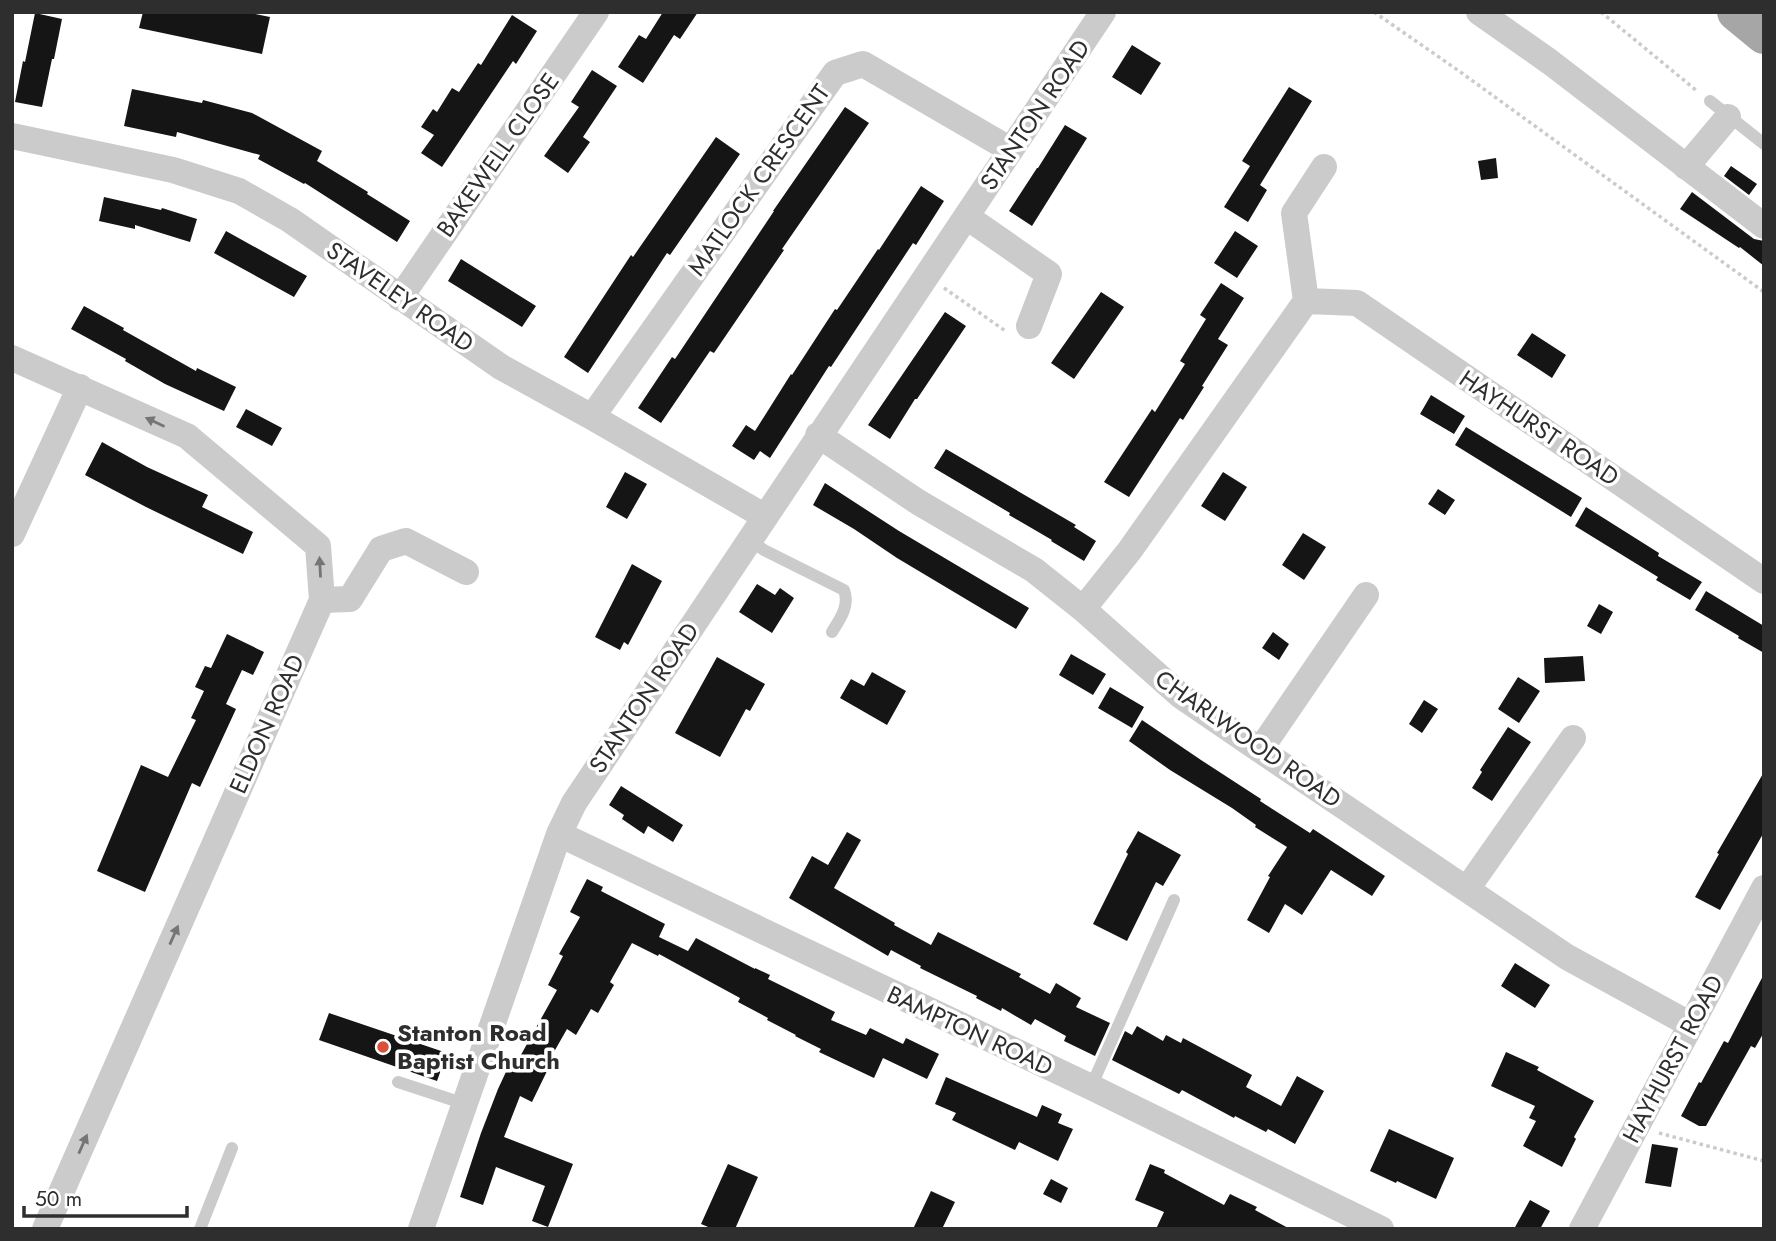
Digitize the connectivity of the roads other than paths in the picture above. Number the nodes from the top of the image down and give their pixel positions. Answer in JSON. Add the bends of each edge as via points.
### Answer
{"nodes":[{"id":1,"x":596,"y":12,"type":"edge"},
{"id":2,"x":1103,"y":12,"type":"edge"},
{"id":3,"x":1479,"y":12,"type":"edge"},
{"id":4,"x":1736,"y":12,"type":"edge"},
{"id":5,"x":1764,"y":35,"type":"edge"},
{"id":6,"x":1719,"y":109,"type":"joint"},
{"id":7,"x":12,"y":136,"type":"edge"},
{"id":8,"x":1764,"y":144,"type":"edge"},
{"id":9,"x":1011,"y":150,"type":"junction"},
{"id":10,"x":1324,"y":167,"type":"dead end"},
{"id":11,"x":1686,"y":167,"type":"junction"},
{"id":12,"x":967,"y":218,"type":"junction"},
{"id":13,"x":1764,"y":226,"type":"edge"},
{"id":14,"x":400,"y":298,"type":"junction"},
{"id":15,"x":1306,"y":301,"type":"junction"},
{"id":16,"x":1029,"y":326,"type":"road end"},
{"id":17,"x":12,"y":358,"type":"edge"},
{"id":18,"x":80,"y":387,"type":"junction"},
{"id":19,"x":592,"y":416,"type":"junction"},
{"id":20,"x":818,"y":435,"type":"junction"},
{"id":21,"x":764,"y":516,"type":"junction"},
{"id":22,"x":12,"y":534,"type":"edge"},
{"id":23,"x":749,"y":540,"type":"junction"},
{"id":24,"x":466,"y":572,"type":"dead end"},
{"id":25,"x":1764,"y":581,"type":"edge"},
{"id":26,"x":1366,"y":596,"type":"dead end"},
{"id":27,"x":322,"y":600,"type":"junction"},
{"id":28,"x":1083,"y":609,"type":"junction"},
{"id":29,"x":832,"y":632,"type":"dead end"},
{"id":30,"x":1573,"y":738,"type":"dead end"},
{"id":31,"x":1260,"y":750,"type":"junction"},
{"id":32,"x":559,"y":834,"type":"junction"},
{"id":33,"x":1764,"y":888,"type":"edge"},
{"id":34,"x":1466,"y":889,"type":"junction"},
{"id":35,"x":1174,"y":900,"type":"dead end"},
{"id":36,"x":1691,"y":1025,"type":"junction"},
{"id":37,"x":398,"y":1082,"type":"dead end"},
{"id":38,"x":1091,"y":1087,"type":"junction"},
{"id":39,"x":465,"y":1104,"type":"junction"},
{"id":40,"x":232,"y":1148,"type":"dead end"},
{"id":41,"x":46,"y":1229,"type":"edge"},
{"id":42,"x":200,"y":1229,"type":"edge"},
{"id":43,"x":421,"y":1229,"type":"edge"},
{"id":44,"x":1381,"y":1229,"type":"edge"},
{"id":45,"x":1582,"y":1229,"type":"edge"}],
"edges":[{"from":1,"to":14,"type":"street","name":"BAKEWELL CLOSE"},
{"from":2,"to":9,"type":"street","name":"STANTON ROAD"},
{"from":3,"to":11,"type":"street"},
{"from":4,"to":5,"type":"main road"},
{"from":6,"to":8,"type":"lane"},
{"from":6,"to":11,"type":"street"},
{"from":7,"to":14,"type":"street","name":"STAVELEY ROAD","via":[[173,170],[239,191],[290,220]]},
{"from":9,"to":12,"type":"street","name":"STANTON ROAD"},
{"from":9,"to":19,"type":"street","name":"MATLOCK CRESCENT","via":[[863,64],[835,73]]},
{"from":10,"to":15,"type":"street","via":[[1294,213]]},
{"from":11,"to":13,"type":"street"},
{"from":12,"to":16,"type":"street","name":"STANTON ROAD","via":[[1049,274]]},
{"from":12,"to":20,"type":"street","name":"STANTON ROAD"},
{"from":14,"to":19,"type":"street","name":"STAVELEY ROAD","via":[[501,367]]},
{"from":15,"to":25,"type":"street","name":"HAYHURST ROAD","via":[[1357,303]]},
{"from":15,"to":28,"type":"street"},
{"from":17,"to":18,"type":"street","name":"ELDON ROAD"},
{"from":18,"to":22,"type":"street"},
{"from":27,"to":18,"type":"street","name":"ELDON ROAD","one_way":true,"via":[[318,546],[187,436]]},
{"from":19,"to":21,"type":"street","name":"STAVELEY ROAD"},
{"from":20,"to":21,"type":"street","name":"STANTON ROAD"},
{"from":20,"to":28,"type":"street","name":"CHARLWOOD ROAD","via":[[918,502],[1034,569]]},
{"from":21,"to":23,"type":"street","name":"STANTON ROAD"},
{"from":23,"to":29,"type":"lane","via":[[844,590],[846,604]]},
{"from":23,"to":32,"type":"street","name":"STANTON ROAD","via":[[573,803]]},
{"from":24,"to":27,"type":"street","via":[[406,541],[381,549],[349,600]]},
{"from":26,"to":31,"type":"street"},
{"from":41,"to":27,"type":"street","name":"ELDON ROAD","one_way":true},
{"from":28,"to":31,"type":"street","name":"CHARLWOOD ROAD","via":[[1181,696]]},
{"from":30,"to":34,"type":"street"},
{"from":31,"to":34,"type":"street","name":"CHARLWOOD ROAD"},
{"from":32,"to":38,"type":"street","name":"BAMPTON ROAD"},
{"from":32,"to":39,"type":"street","name":"STANTON ROAD"},
{"from":33,"to":36,"type":"street","name":"HAYHURST ROAD"},
{"from":34,"to":36,"type":"street","name":"CHARLWOOD ROAD","via":[[1567,957]]},
{"from":35,"to":38,"type":"lane"},
{"from":36,"to":45,"type":"street","name":"HAYHURST ROAD"},
{"from":37,"to":39,"type":"lane"},
{"from":38,"to":44,"type":"street","name":"BAMPTON ROAD"},
{"from":39,"to":43,"type":"street","name":"STANTON ROAD"},
{"from":40,"to":42,"type":"lane"}]}
